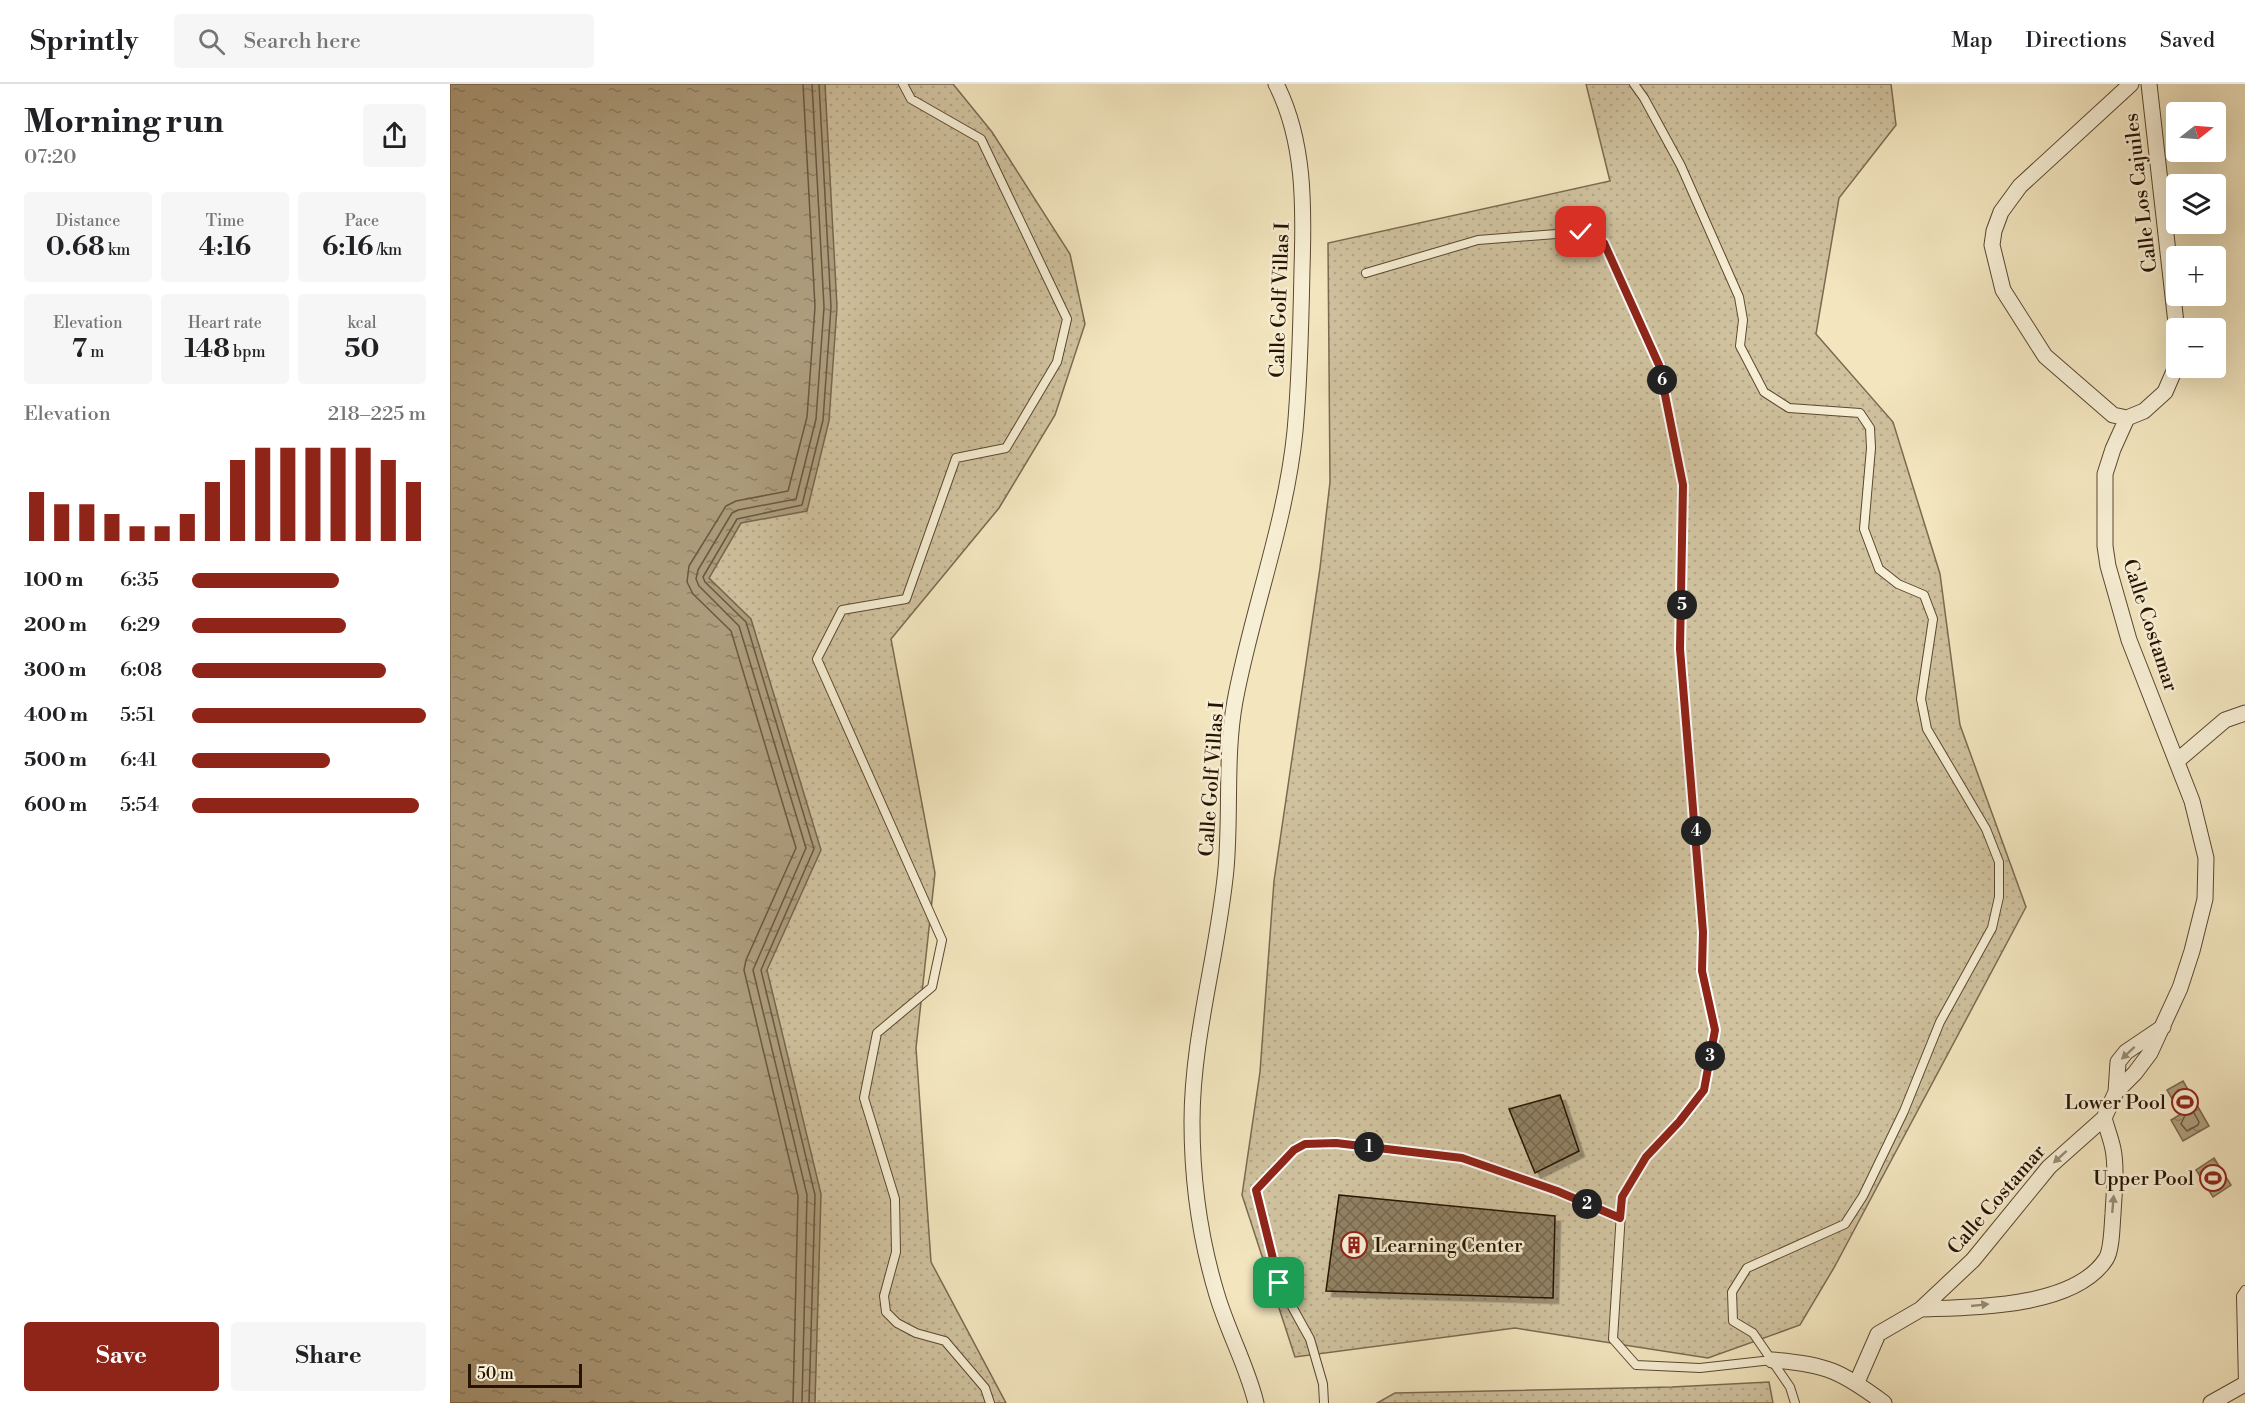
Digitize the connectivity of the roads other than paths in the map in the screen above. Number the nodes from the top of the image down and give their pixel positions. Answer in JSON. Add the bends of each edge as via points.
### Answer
{"nodes":[{"id":1,"x":903,"y":84,"type":"edge"},
{"id":2,"x":1276,"y":84,"type":"edge"},
{"id":3,"x":1634,"y":84,"type":"edge"},
{"id":4,"x":2131,"y":84,"type":"edge"},
{"id":5,"x":2149,"y":84,"type":"edge"},
{"id":6,"x":1366,"y":273,"type":"dead end"},
{"id":7,"x":2127,"y":418,"type":"junction"},
{"id":8,"x":2245,"y":713,"type":"edge"},
{"id":9,"x":2177,"y":761,"type":"junction"},
{"id":10,"x":2104,"y":1118,"type":"junction"},
{"id":11,"x":1620,"y":1218,"type":"junction"},
{"id":12,"x":2245,"y":1290,"type":"edge"},
{"id":13,"x":1922,"y":1309,"type":"junction"},
{"id":14,"x":2244,"y":1325,"type":"edge"},
{"id":15,"x":1772,"y":1360,"type":"junction"},
{"id":16,"x":1857,"y":1382,"type":"junction"},
{"id":17,"x":2244,"y":1384,"type":"edge"},
{"id":18,"x":990,"y":1403,"type":"edge"},
{"id":19,"x":1256,"y":1403,"type":"edge"},
{"id":20,"x":1324,"y":1403,"type":"edge"},
{"id":21,"x":1795,"y":1403,"type":"edge"},
{"id":22,"x":1884,"y":1403,"type":"edge"},
{"id":23,"x":2211,"y":1403,"type":"edge"}],
"edges":[{"from":1,"to":18,"type":"lane","via":[[911,99],[981,139],[1067,319],[1057,362],[1006,448],[956,458],[906,599],[842,610],[817,659],[942,940],[932,987],[877,1033],[864,1098],[895,1199],[896,1252],[884,1296],[886,1312],[916,1333],[945,1341],[985,1388]]},
{"from":2,"to":19,"type":"street","name":"Calle Golf Villas I","via":[[1286,102],[1296,144],[1304,205],[1295,432],[1278,526],[1235,703],[1228,770],[1226,866],[1218,939],[1196,1058],[1192,1119],[1193,1175],[1203,1242]]},
{"from":3,"to":15,"type":"lane","via":[[1681,166],[1739,297],[1743,320],[1740,346],[1764,392],[1789,408],[1860,413],[1870,428],[1864,529],[1879,569],[1898,584],[1924,595],[1933,619],[1921,699],[1927,729],[1986,829],[2000,862],[1999,897],[1992,928],[1940,1022],[1904,1112],[1863,1196],[1845,1224],[1747,1269],[1732,1292],[1733,1321],[1753,1333]]},
{"from":4,"to":7,"type":"street","via":[[2020,186],[2001,212],[1992,244],[2003,290],[2045,356],[2113,415]]},
{"from":5,"to":7,"type":"street","name":"Calle Los Cajuiles","via":[[2176,323],[2175,369],[2165,392],[2144,411]]},
{"from":6,"to":11,"type":"lane","via":[[1478,240],[1581,232],[1604,243],[1659,365],[1683,485],[1680,649],[1703,932],[1702,971],[1715,1030],[1704,1090],[1646,1157],[1622,1197]]},
{"from":7,"to":9,"type":"street","name":"Calle Costamar","via":[[2105,474],[2105,546],[2129,640]]},
{"from":8,"to":9,"type":"street","via":[[2224,720]]},
{"from":9,"to":10,"type":"street","name":"Calle Costamar","via":[[2193,801],[2206,858],[2205,899],[2180,988],[2163,1027],[2151,1053],[2116,1092]]},
{"from":10,"to":13,"type":"street","name":"Calle Costamar","one_way":true,"via":[[2049,1167],[1973,1260]]},
{"from":13,"to":10,"type":"street","name":"Calle Costamar","one_way":true,"via":[[2026,1300],[2061,1291],[2090,1277],[2108,1257],[2111,1229],[2114,1151]]},
{"from":11,"to":15,"type":"lane","via":[[1613,1339],[1636,1365],[1700,1368]]},
{"from":11,"to":20,"type":"lane","via":[[1462,1158],[1336,1143],[1305,1144],[1294,1150],[1256,1190],[1279,1283],[1310,1339],[1323,1384]]},
{"from":12,"to":14,"type":"lane","via":[[2241,1296]]},
{"from":13,"to":16,"type":"street","name":"Calle Costamar","via":[[1878,1334]]},
{"from":14,"to":17,"type":"lane"},
{"from":15,"to":16,"type":"street","via":[[1832,1369]]},
{"from":15,"to":21,"type":"lane","via":[[1790,1387]]},
{"from":16,"to":22,"type":"street"},
{"from":17,"to":23,"type":"street"}]}
